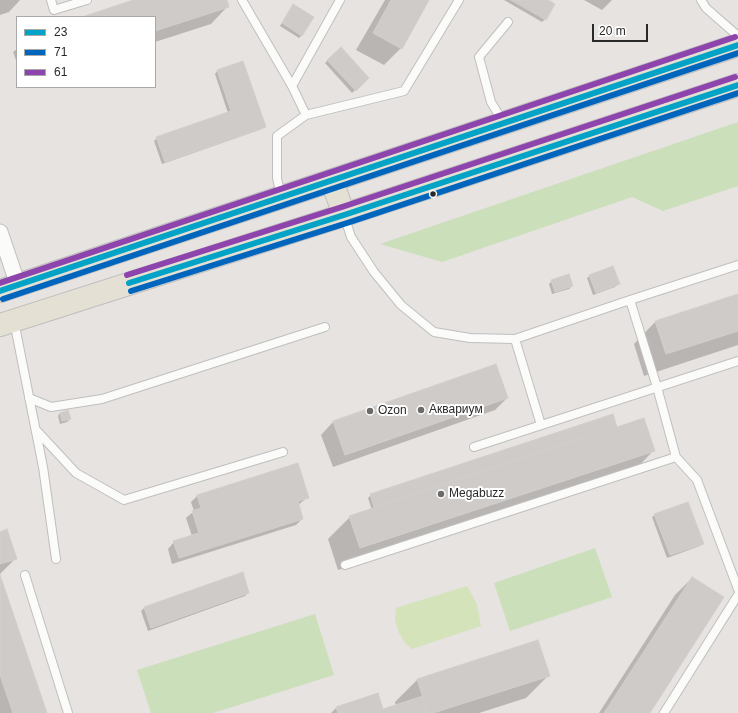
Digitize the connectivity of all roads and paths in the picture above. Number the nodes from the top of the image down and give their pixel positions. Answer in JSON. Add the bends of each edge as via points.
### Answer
{"nodes":[{"id":1,"x":51,"y":0,"type":"edge"},
{"id":2,"x":87,"y":0,"type":"edge"},
{"id":3,"x":242,"y":0,"type":"edge"},
{"id":4,"x":340,"y":0,"type":"edge"},
{"id":5,"x":459,"y":0,"type":"edge"},
{"id":6,"x":701,"y":0,"type":"edge"},
{"id":7,"x":508,"y":22,"type":"dead end"},
{"id":8,"x":738,"y":36,"type":"edge"},
{"id":9,"x":738,"y":45,"type":"edge"},
{"id":10,"x":738,"y":85,"type":"edge"},
{"id":11,"x":292,"y":86,"type":"junction"},
{"id":12,"x":306,"y":115,"type":"junction"},
{"id":13,"x":503,"y":123,"type":"junction"},
{"id":14,"x":332,"y":180,"type":"junction"},
{"id":15,"x":281,"y":196,"type":"junction"},
{"id":16,"x":344,"y":215,"type":"junction"},
{"id":17,"x":0,"y":232,"type":"edge"},
{"id":18,"x":738,"y":265,"type":"edge"},
{"id":19,"x":9,"y":288,"type":"edge"},
{"id":20,"x":630,"y":300,"type":"junction"},
{"id":21,"x":14,"y":320,"type":"edge"},
{"id":22,"x":325,"y":327,"type":"dead end"},
{"id":23,"x":516,"y":339,"type":"junction"},
{"id":24,"x":738,"y":361,"type":"edge"},
{"id":25,"x":657,"y":387,"type":"junction"},
{"id":26,"x":29,"y":398,"type":"junction"},
{"id":27,"x":541,"y":425,"type":"junction"},
{"id":28,"x":37,"y":432,"type":"junction"},
{"id":29,"x":474,"y":446,"type":"dead end"},
{"id":30,"x":283,"y":452,"type":"dead end"},
{"id":31,"x":676,"y":457,"type":"junction"},
{"id":32,"x":56,"y":558,"type":"dead end"},
{"id":33,"x":345,"y":565,"type":"dead end"},
{"id":34,"x":25,"y":575,"type":"dead end"},
{"id":35,"x":738,"y":589,"type":"edge"},
{"id":36,"x":738,"y":595,"type":"edge"},
{"id":37,"x":68,"y":713,"type":"edge"},
{"id":38,"x":664,"y":713,"type":"edge"}],
"edges":[{"from":1,"to":2,"type":"lane","via":[[54,10]]},
{"from":3,"to":11,"type":"lane"},
{"from":4,"to":11,"type":"lane"},
{"from":5,"to":12,"type":"lane","via":[[404,91]]},
{"from":6,"to":8,"type":"lane","via":[[706,8]]},
{"from":7,"to":13,"type":"lane","via":[[479,57],[491,102]]},
{"from":9,"to":13,"type":"main road"},
{"from":10,"to":16,"type":"main road"},
{"from":11,"to":12,"type":"lane"},
{"from":12,"to":15,"type":"lane","via":[[277,136],[277,178]]},
{"from":13,"to":14,"type":"main road"},
{"from":14,"to":15,"type":"main road"},
{"from":14,"to":16,"type":"main road"},
{"from":15,"to":19,"type":"main road"},
{"from":16,"to":21,"type":"main road"},
{"from":16,"to":23,"type":"lane","via":[[351,238],[374,272],[401,305],[434,332],[470,338]]},
{"from":17,"to":19,"type":"street"},
{"from":18,"to":20,"type":"lane"},
{"from":19,"to":21,"type":"main road"},
{"from":20,"to":23,"type":"lane"},
{"from":20,"to":25,"type":"lane"},
{"from":21,"to":26,"type":"lane"},
{"from":22,"to":26,"type":"lane","via":[[102,399],[51,407]]},
{"from":23,"to":27,"type":"lane"},
{"from":24,"to":25,"type":"lane"},
{"from":25,"to":27,"type":"lane"},
{"from":25,"to":31,"type":"lane"},
{"from":26,"to":28,"type":"lane"},
{"from":27,"to":29,"type":"lane"},
{"from":28,"to":30,"type":"lane","via":[[76,473],[124,500]]},
{"from":28,"to":32,"type":"lane"},
{"from":31,"to":33,"type":"lane"},
{"from":31,"to":35,"type":"lane","via":[[697,480]]},
{"from":34,"to":37,"type":"lane"},
{"from":36,"to":38,"type":"lane"}]}
